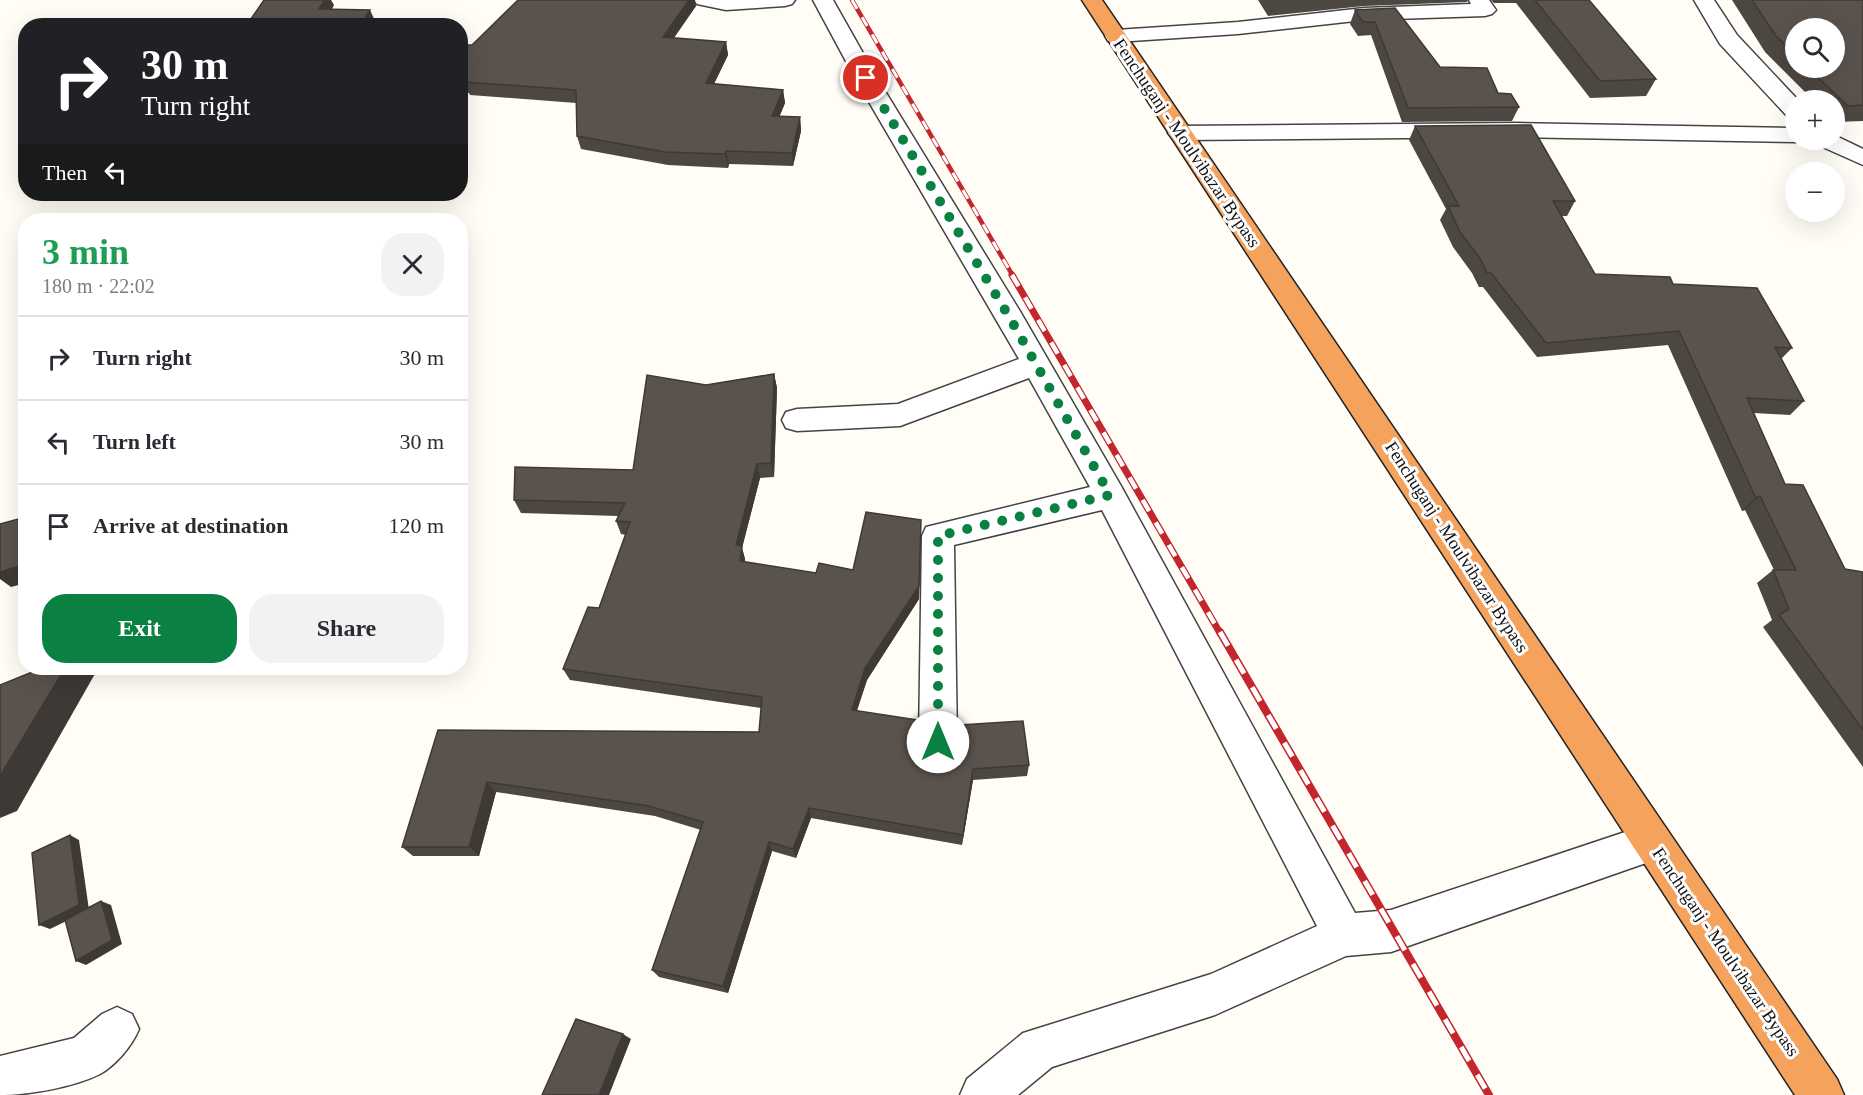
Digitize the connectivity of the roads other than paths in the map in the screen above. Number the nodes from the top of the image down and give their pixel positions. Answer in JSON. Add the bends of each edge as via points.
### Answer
{"nodes":[{"id":1,"x":704,"y":0,"type":"edge"},
{"id":2,"x":785,"y":0,"type":"edge"},
{"id":3,"x":823,"y":0,"type":"edge"},
{"id":4,"x":1092,"y":0,"type":"edge"},
{"id":5,"x":1479,"y":0,"type":"edge"},
{"id":6,"x":1704,"y":0,"type":"edge"},
{"id":7,"x":1116,"y":36,"type":"junction"},
{"id":8,"x":1785,"y":100,"type":"edge"},
{"id":9,"x":1180,"y":133,"type":"junction"},
{"id":10,"x":1785,"y":135,"type":"edge"},
{"id":11,"x":1845,"y":150,"type":"edge"},
{"id":12,"x":1863,"y":159,"type":"edge"},
{"id":13,"x":1034,"y":364,"type":"junction"},
{"id":14,"x":797,"y":420,"type":"dead end"},
{"id":15,"x":1110,"y":495,"type":"junction"},
{"id":16,"x":938,"y":742,"type":"dead end"},
{"id":17,"x":1652,"y":842,"type":"junction"},
{"id":18,"x":1344,"y":935,"type":"junction"},
{"id":19,"x":117,"y":1029,"type":"dead end"},
{"id":20,"x":0,"y":1078,"type":"edge"},
{"id":21,"x":983,"y":1095,"type":"edge"},
{"id":22,"x":1821,"y":1095,"type":"edge"}],
"edges":[{"from":1,"to":2,"type":"street","via":[[726,4]]},
{"from":3,"to":13,"type":"street"},
{"from":4,"to":7,"type":"highway","name":"Fenchuganj - Moulvibazar Bypass"},
{"from":5,"to":7,"type":"street","via":[[1485,10],[1364,14]]},
{"from":6,"to":8,"type":"street","via":[[1728,39]]},
{"from":7,"to":9,"type":"highway","name":"Fenchuganj - Moulvibazar Bypass"},
{"from":9,"to":10,"type":"street","via":[[1515,130]]},
{"from":9,"to":17,"type":"highway","name":"Fenchuganj - Moulvibazar Bypass"},
{"from":11,"to":12,"type":"street"},
{"from":13,"to":14,"type":"street","via":[[900,415]]},
{"from":13,"to":15,"type":"street"},
{"from":15,"to":16,"type":"street","via":[[938,536]]},
{"from":15,"to":18,"type":"street"},
{"from":17,"to":18,"type":"street","via":[[1392,931]]},
{"from":17,"to":22,"type":"highway","name":"Fenchuganj - Moulvibazar Bypass"},
{"from":18,"to":21,"type":"street","via":[[1215,994],[1039,1049]]},
{"from":19,"to":20,"type":"street","via":[[86,1057]]}]}
